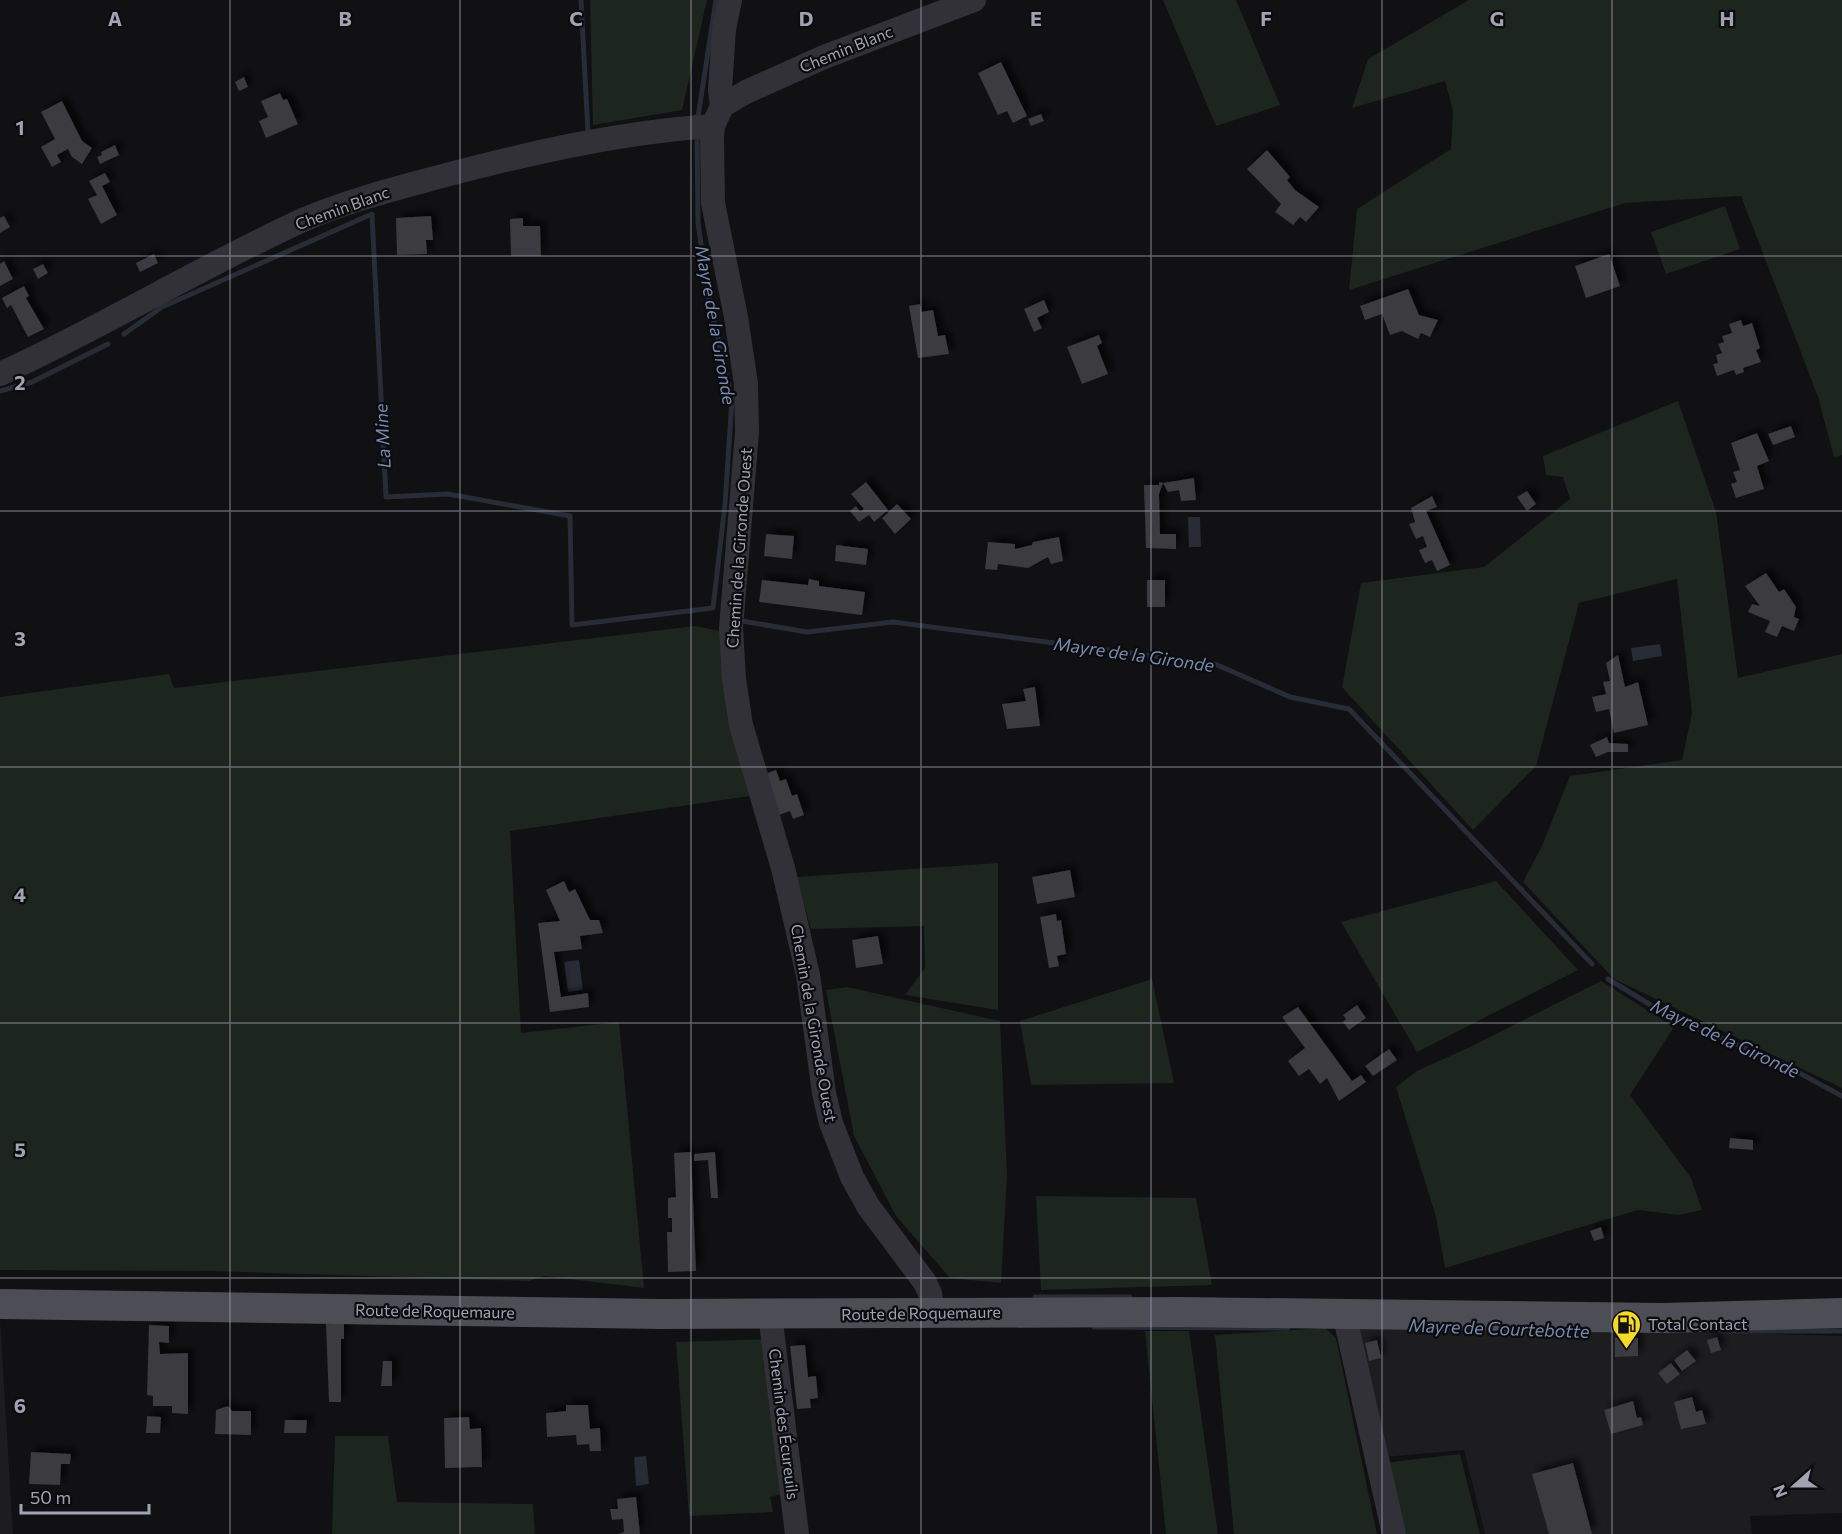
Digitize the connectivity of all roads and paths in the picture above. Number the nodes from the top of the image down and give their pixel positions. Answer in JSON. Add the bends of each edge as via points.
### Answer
{"nodes":[{"id":1,"x":730,"y":0,"type":"edge"},
{"id":2,"x":974,"y":0,"type":"edge"},
{"id":3,"x":718,"y":116,"type":"junction"},
{"id":4,"x":0,"y":374,"type":"edge"},
{"id":5,"x":0,"y":1304,"type":"edge"},
{"id":6,"x":1842,"y":1312,"type":"edge"},
{"id":7,"x":1344,"y":1313,"type":"junction"},
{"id":8,"x":770,"y":1314,"type":"junction"},
{"id":9,"x":933,"y":1314,"type":"junction"},
{"id":10,"x":797,"y":1534,"type":"edge"},
{"id":11,"x":1394,"y":1534,"type":"edge"}],
"edges":[{"from":1,"to":3,"type":"street","name":"Chemin de la Gironde Ouest"},
{"from":2,"to":3,"type":"street","name":"Chemin Blanc","via":[[824,57],[746,92]]},
{"from":3,"to":4,"type":"street","name":"Chemin Blanc","via":[[579,143],[374,194],[305,219]]},
{"from":3,"to":9,"type":"street","name":"Chemin de la Gironde Ouest","via":[[713,203],[746,384],[747,433],[731,628],[741,725],[796,921],[831,1123],[868,1206],[924,1281]]},
{"from":5,"to":8,"type":"main road","name":"Route de Roquemaure"},
{"from":6,"to":7,"type":"main road","name":"Route de Roquemaure","via":[[1691,1317]]},
{"from":7,"to":9,"type":"main road","name":"Route de Roquemaure"},
{"from":7,"to":11,"type":"street"},
{"from":8,"to":9,"type":"main road","name":"Route de Roquemaure"},
{"from":8,"to":10,"type":"street","name":"Chemin des Écureuils"}]}
